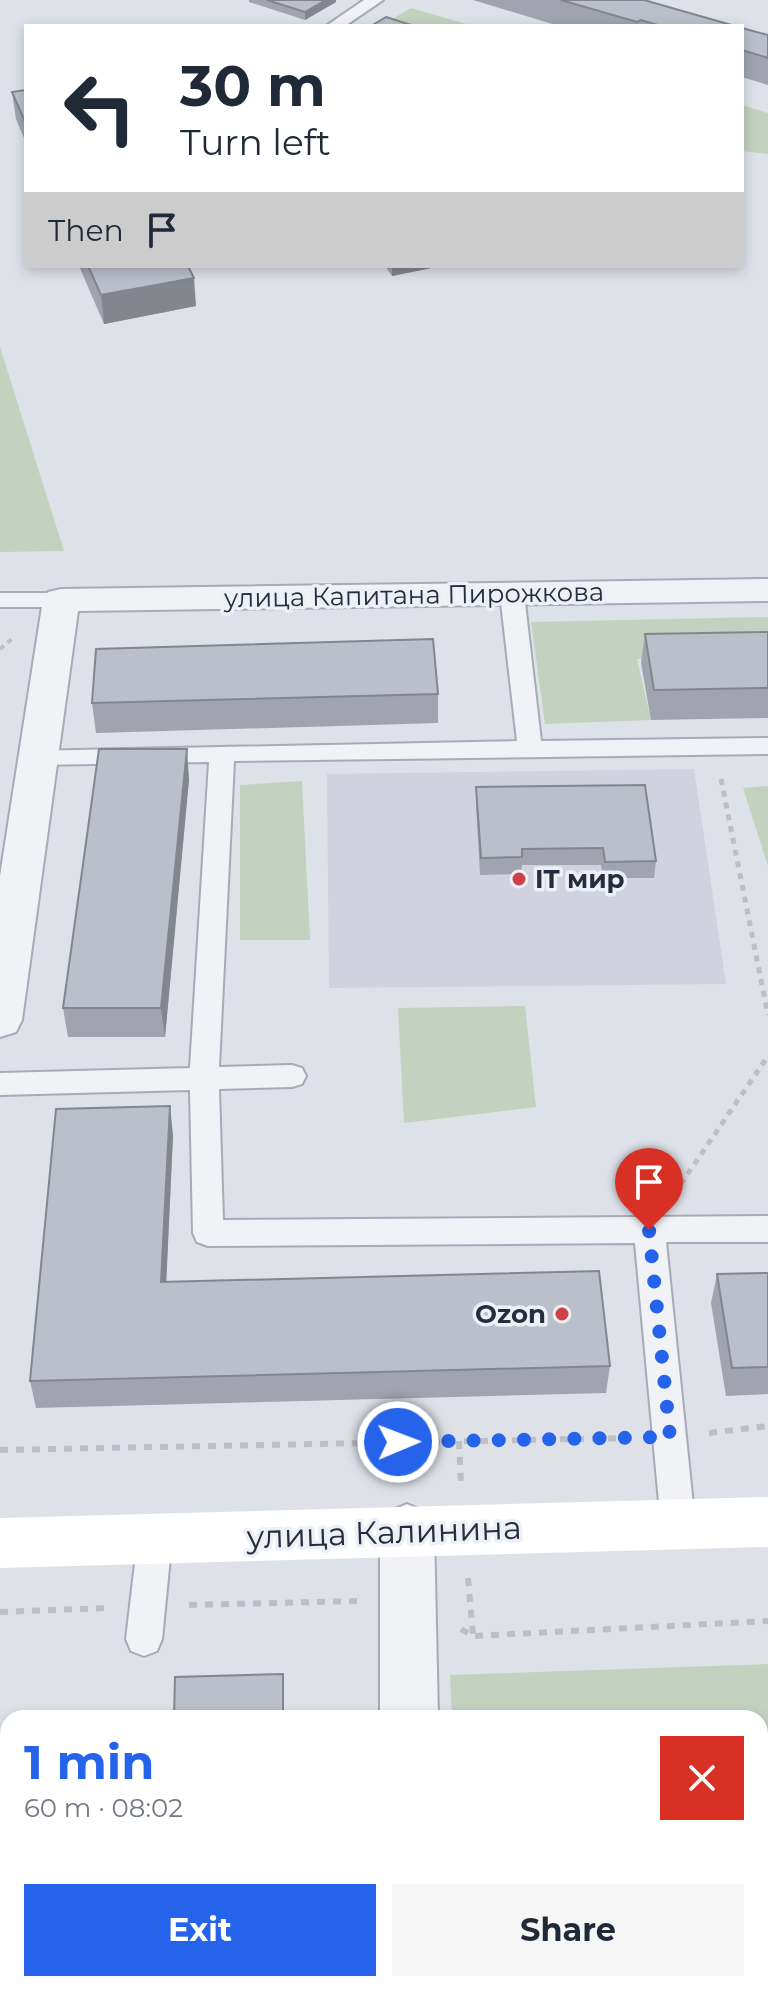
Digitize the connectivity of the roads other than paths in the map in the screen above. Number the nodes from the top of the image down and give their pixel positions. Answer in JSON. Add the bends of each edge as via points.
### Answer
{"nodes":[{"id":1,"x":375,"y":0,"type":"edge"},
{"id":2,"x":337,"y":24,"type":"edge"},
{"id":3,"x":768,"y":590,"type":"edge"},
{"id":4,"x":512,"y":594,"type":"junction"},
{"id":5,"x":0,"y":600,"type":"edge"},
{"id":6,"x":61,"y":600,"type":"junction"},
{"id":7,"x":768,"y":746,"type":"edge"},
{"id":8,"x":530,"y":749,"type":"junction"},
{"id":9,"x":222,"y":753,"type":"junction"},
{"id":10,"x":38,"y":757,"type":"junction"},
{"id":11,"x":0,"y":1020,"type":"edge"},
{"id":12,"x":292,"y":1076,"type":"dead end"},
{"id":13,"x":204,"y":1078,"type":"junction"},
{"id":14,"x":0,"y":1084,"type":"edge"},
{"id":15,"x":768,"y":1229,"type":"edge"},
{"id":16,"x":649,"y":1230,"type":"junction"},
{"id":17,"x":768,"y":1522,"type":"edge"},
{"id":18,"x":678,"y":1524,"type":"junction"},
{"id":19,"x":407,"y":1529,"type":"junction"},
{"id":20,"x":155,"y":1538,"type":"junction"},
{"id":21,"x":0,"y":1543,"type":"edge"},
{"id":22,"x":146,"y":1622,"type":"road end"},
{"id":23,"x":409,"y":1710,"type":"edge"}],
"edges":[{"from":1,"to":2,"type":"lane"},
{"from":3,"to":4,"type":"street","name":"улица Капитана Пирожкова"},
{"from":4,"to":6,"type":"street","name":"улица Капитана Пирожкова"},
{"from":4,"to":8,"type":"lane"},
{"from":5,"to":6,"type":"lane"},
{"from":6,"to":10,"type":"street"},
{"from":7,"to":8,"type":"lane"},
{"from":8,"to":9,"type":"lane"},
{"from":9,"to":10,"type":"lane"},
{"from":9,"to":13,"type":"lane"},
{"from":10,"to":11,"type":"street"},
{"from":12,"to":13,"type":"lane"},
{"from":13,"to":14,"type":"lane"},
{"from":13,"to":16,"type":"lane","via":[[208,1233]]},
{"from":15,"to":16,"type":"lane"},
{"from":16,"to":18,"type":"lane"},
{"from":17,"to":18,"type":"main road","name":"улица Калинина"},
{"from":18,"to":19,"type":"main road","name":"улица Калинина"},
{"from":19,"to":20,"type":"main road","name":"улица Калинина"},
{"from":19,"to":23,"type":"street"},
{"from":20,"to":21,"type":"main road","name":"улица Калинина"},
{"from":20,"to":22,"type":"lane"}]}
